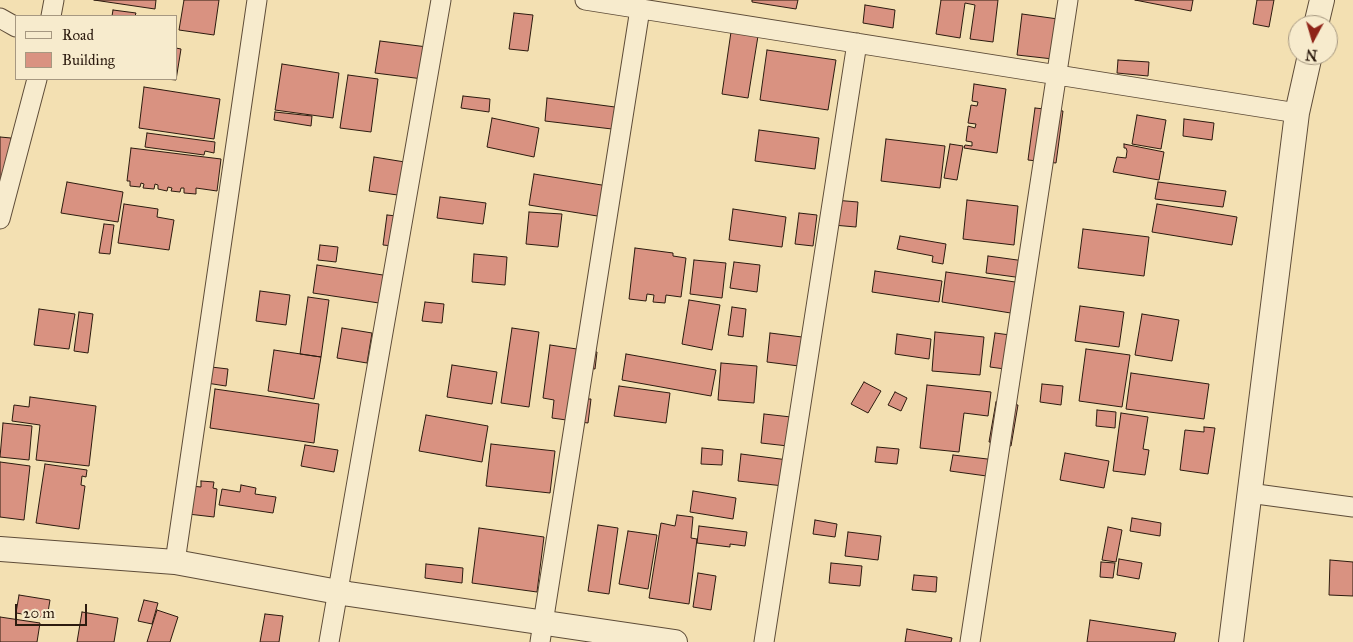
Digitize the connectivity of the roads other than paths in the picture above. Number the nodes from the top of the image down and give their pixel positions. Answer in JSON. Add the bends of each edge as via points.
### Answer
{"nodes":[{"id":1,"x":54,"y":0,"type":"edge"},
{"id":2,"x":257,"y":0,"type":"edge"},
{"id":3,"x":441,"y":0,"type":"edge"},
{"id":4,"x":585,"y":0,"type":"edge"},
{"id":5,"x":1068,"y":0,"type":"edge"},
{"id":6,"x":1322,"y":0,"type":"edge"},
{"id":7,"x":640,"y":9,"type":"junction"},
{"id":8,"x":51,"y":15,"type":"edge"},
{"id":9,"x":1318,"y":15,"type":"edge"},
{"id":10,"x":0,"y":18,"type":"edge"},
{"id":11,"x":15,"y":26,"type":"edge"},
{"id":12,"x":857,"y":43,"type":"junction"},
{"id":13,"x":1308,"y":65,"type":"edge"},
{"id":14,"x":1056,"y":75,"type":"junction"},
{"id":15,"x":37,"y":80,"type":"edge"},
{"id":16,"x":1297,"y":113,"type":"junction"},
{"id":17,"x":0,"y":219,"type":"edge"},
{"id":18,"x":1250,"y":493,"type":"junction"},
{"id":19,"x":1353,"y":507,"type":"edge"},
{"id":20,"x":0,"y":548,"type":"edge"},
{"id":21,"x":174,"y":562,"type":"junction"},
{"id":22,"x":337,"y":592,"type":"junction"},
{"id":23,"x":542,"y":632,"type":"edge"},
{"id":24,"x":329,"y":642,"type":"edge"},
{"id":25,"x":675,"y":642,"type":"edge"},
{"id":26,"x":764,"y":642,"type":"edge"},
{"id":27,"x":970,"y":642,"type":"edge"},
{"id":28,"x":1231,"y":642,"type":"edge"}],
"edges":[{"from":1,"to":8,"type":"street"},
{"from":2,"to":21,"type":"street"},
{"from":3,"to":22,"type":"street"},
{"from":4,"to":7,"type":"street"},
{"from":5,"to":14,"type":"street"},
{"from":6,"to":9,"type":"street"},
{"from":7,"to":12,"type":"street"},
{"from":7,"to":23,"type":"street"},
{"from":10,"to":11,"type":"street"},
{"from":12,"to":14,"type":"street"},
{"from":12,"to":26,"type":"street"},
{"from":13,"to":16,"type":"street"},
{"from":14,"to":16,"type":"street"},
{"from":14,"to":27,"type":"street"},
{"from":15,"to":17,"type":"street"},
{"from":16,"to":18,"type":"street"},
{"from":18,"to":19,"type":"street"},
{"from":18,"to":28,"type":"street"},
{"from":20,"to":21,"type":"street"},
{"from":21,"to":22,"type":"street"},
{"from":22,"to":23,"type":"street"},
{"from":22,"to":24,"type":"street"},
{"from":23,"to":25,"type":"street"}]}
